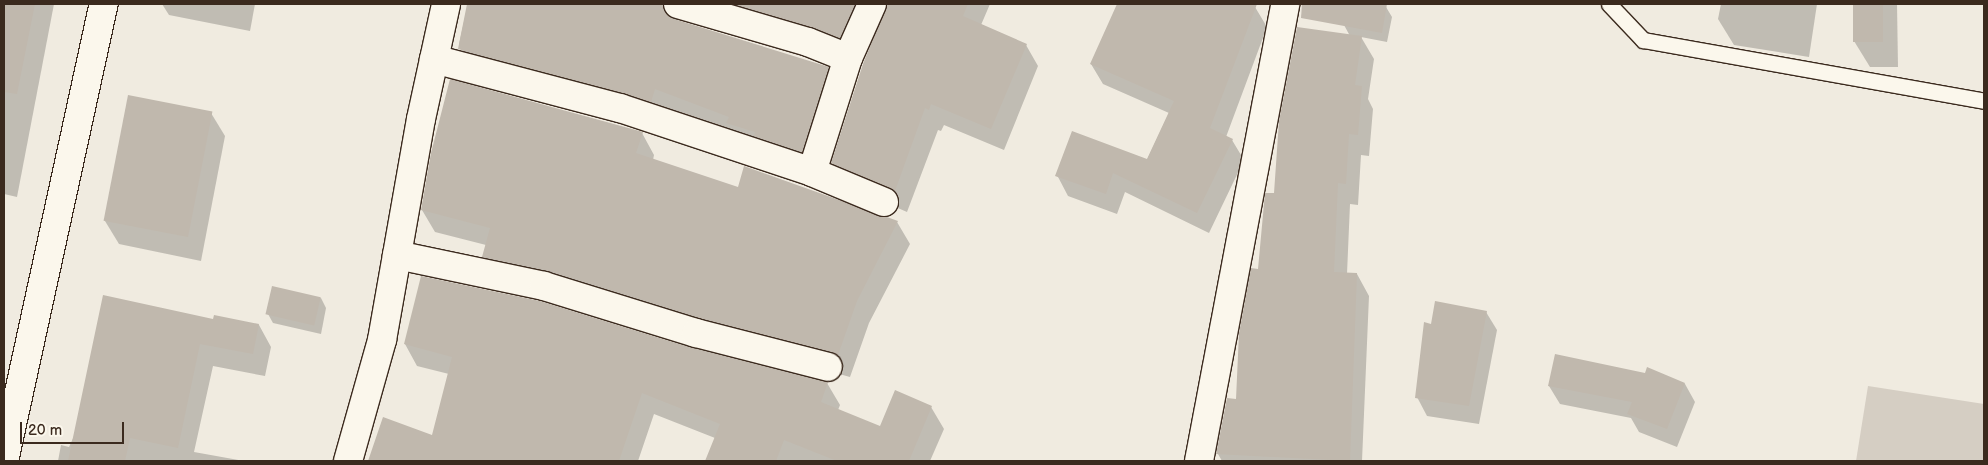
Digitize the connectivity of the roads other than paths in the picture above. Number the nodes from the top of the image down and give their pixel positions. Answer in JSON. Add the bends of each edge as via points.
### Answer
{"nodes":[{"id":1,"x":104,"y":4,"type":"edge"},
{"id":2,"x":446,"y":4,"type":"edge"},
{"id":3,"x":678,"y":4,"type":"edge"},
{"id":4,"x":872,"y":4,"type":"edge"},
{"id":5,"x":1285,"y":4,"type":"edge"},
{"id":6,"x":1608,"y":4,"type":"edge"},
{"id":7,"x":848,"y":58,"type":"junction"},
{"id":8,"x":434,"y":59,"type":"junction"},
{"id":9,"x":1984,"y":101,"type":"edge"},
{"id":10,"x":812,"y":172,"type":"junction"},
{"id":11,"x":884,"y":202,"type":"dead end"},
{"id":12,"x":398,"y":255,"type":"junction"},
{"id":13,"x":828,"y":368,"type":"dead end"},
{"id":14,"x":4,"y":461,"type":"edge"},
{"id":15,"x":348,"y":461,"type":"edge"},
{"id":16,"x":1199,"y":461,"type":"edge"}],
"edges":[{"from":1,"to":14,"type":"street"},
{"from":2,"to":8,"type":"street"},
{"from":3,"to":7,"type":"street","via":[[808,42]]},
{"from":4,"to":7,"type":"street"},
{"from":5,"to":16,"type":"street"},
{"from":6,"to":9,"type":"lane","via":[[1643,40]]},
{"from":7,"to":10,"type":"street"},
{"from":8,"to":10,"type":"street","via":[[620,108]]},
{"from":8,"to":12,"type":"street"},
{"from":10,"to":11,"type":"street"},
{"from":12,"to":13,"type":"street","via":[[544,286]]},
{"from":12,"to":15,"type":"street","via":[[382,340]]}]}
